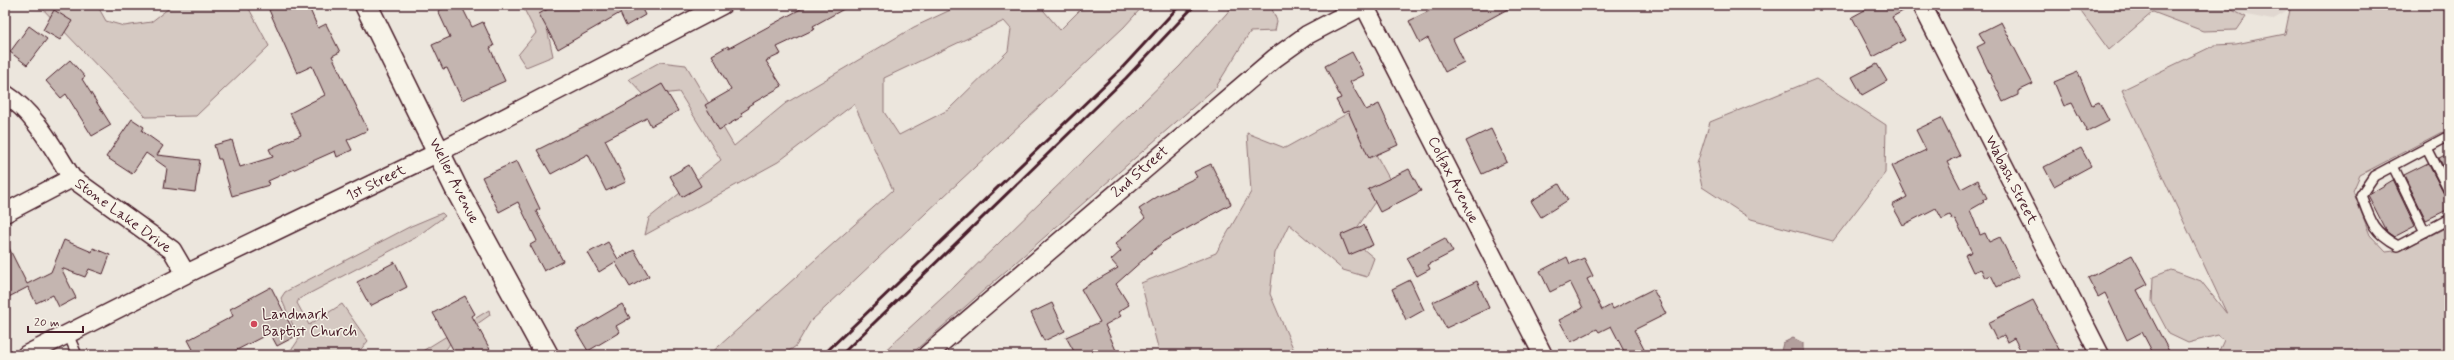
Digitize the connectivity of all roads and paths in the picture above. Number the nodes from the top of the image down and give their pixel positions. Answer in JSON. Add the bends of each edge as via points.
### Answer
{"nodes":[{"id":1,"x":366,"y":5,"type":"edge"},
{"id":2,"x":722,"y":5,"type":"edge"},
{"id":3,"x":1364,"y":5,"type":"edge"},
{"id":4,"x":1922,"y":5,"type":"edge"},
{"id":5,"x":5,"y":94,"type":"edge"},
{"id":6,"x":2449,"y":139,"type":"edge"},
{"id":7,"x":2427,"y":148,"type":"junction"},
{"id":8,"x":439,"y":152,"type":"junction"},
{"id":9,"x":2392,"y":166,"type":"junction"},
{"id":10,"x":72,"y":178,"type":"junction"},
{"id":11,"x":2449,"y":191,"type":"edge"},
{"id":12,"x":5,"y":213,"type":"edge"},
{"id":13,"x":2449,"y":219,"type":"edge"},
{"id":14,"x":2425,"y":232,"type":"junction"},
{"id":15,"x":186,"y":274,"type":"junction"},
{"id":16,"x":68,"y":334,"type":"junction"},
{"id":17,"x":26,"y":355,"type":"edge"},
{"id":18,"x":77,"y":355,"type":"edge"},
{"id":19,"x":547,"y":355,"type":"edge"},
{"id":20,"x":927,"y":355,"type":"edge"},
{"id":21,"x":1543,"y":355,"type":"edge"},
{"id":22,"x":2100,"y":355,"type":"edge"}],
"edges":[{"from":1,"to":8,"type":"street","name":"Weller Avenue"},
{"from":2,"to":8,"type":"street","name":"1st Street"},
{"from":3,"to":20,"type":"street","name":"2nd Street","via":[[1308,35],[1269,62]]},
{"from":3,"to":21,"type":"street","name":"Colfax Avenue"},
{"from":4,"to":22,"type":"street","name":"Wabash Street"},
{"from":5,"to":10,"type":"street","name":"Stone Lake Drive","via":[[20,103],[51,144]]},
{"from":6,"to":7,"type":"lane","via":[[2445,138]]},
{"from":7,"to":9,"type":"lane"},
{"from":7,"to":11,"type":"lane"},
{"from":8,"to":15,"type":"street","name":"1st Street"},
{"from":8,"to":19,"type":"street","name":"Weller Avenue"},
{"from":9,"to":14,"type":"lane"},
{"from":9,"to":14,"type":"lane","via":[[2374,176],[2361,195],[2372,225],[2384,239],[2398,246]]},
{"from":10,"to":12,"type":"street","name":"Stone Lake Drive"},
{"from":10,"to":15,"type":"street","name":"Stone Lake Drive","via":[[172,250]]},
{"from":13,"to":14,"type":"lane"},
{"from":15,"to":16,"type":"street","name":"1st Street"},
{"from":16,"to":17,"type":"street","name":"1st Street"},
{"from":16,"to":18,"type":"lane"}]}
